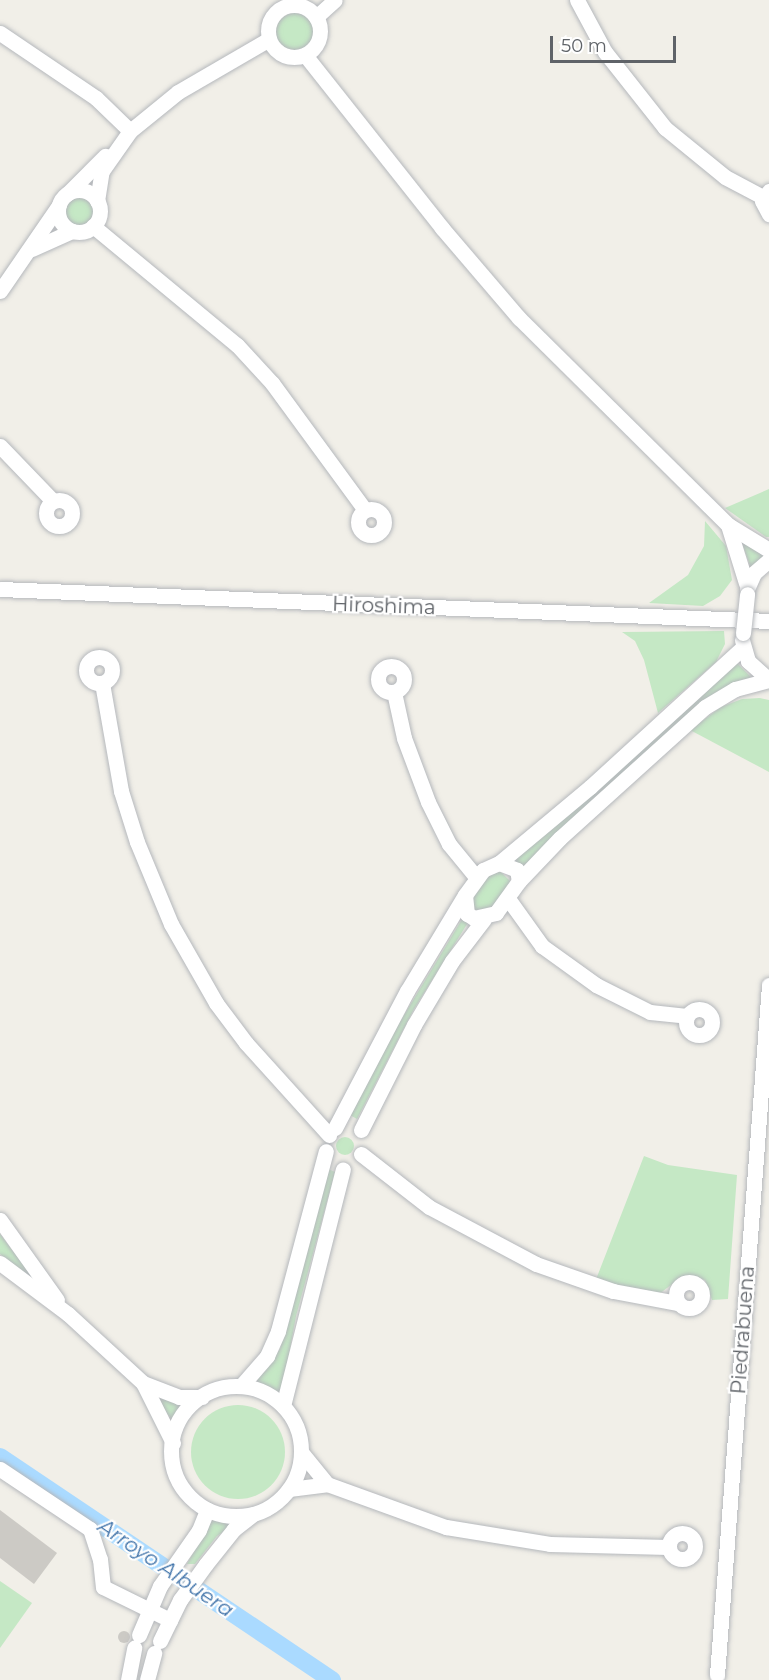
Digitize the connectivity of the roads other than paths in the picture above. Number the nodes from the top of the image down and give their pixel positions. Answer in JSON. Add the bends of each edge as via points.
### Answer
{"nodes":[{"id":1,"x":335,"y":0,"type":"edge"},
{"id":2,"x":577,"y":0,"type":"edge"},
{"id":3,"x":276,"y":5,"type":"edge"},
{"id":4,"x":316,"y":17,"type":"junction"},
{"id":5,"x":0,"y":33,"type":"edge"},
{"id":6,"x":269,"y":39,"type":"junction"},
{"id":7,"x":305,"y":55,"type":"junction"},
{"id":8,"x":129,"y":131,"type":"junction"},
{"id":9,"x":113,"y":151,"type":"junction"},
{"id":10,"x":766,"y":194,"type":"edge"},
{"id":11,"x":63,"y":200,"type":"junction"},
{"id":12,"x":97,"y":201,"type":"junction"},
{"id":13,"x":769,"y":214,"type":"edge"},
{"id":14,"x":93,"y":226,"type":"junction"},
{"id":15,"x":72,"y":231,"type":"junction"},
{"id":16,"x":27,"y":251,"type":"junction"},
{"id":17,"x":0,"y":291,"type":"edge"},
{"id":18,"x":0,"y":446,"type":"edge"},
{"id":19,"x":54,"y":501,"type":"dead end"},
{"id":20,"x":365,"y":510,"type":"dead end"},
{"id":21,"x":728,"y":525,"type":"junction"},
{"id":22,"x":769,"y":550,"type":"edge"},
{"id":23,"x":769,"y":560,"type":"edge"},
{"id":24,"x":0,"y":589,"type":"edge"},
{"id":25,"x":747,"y":589,"type":"junction"},
{"id":26,"x":769,"y":621,"type":"edge"},
{"id":27,"x":742,"y":641,"type":"junction"},
{"id":28,"x":769,"y":680,"type":"edge"},
{"id":29,"x":102,"y":683,"type":"dead end"},
{"id":30,"x":394,"y":692,"type":"dead end"},
{"id":31,"x":499,"y":863,"type":"junction"},
{"id":32,"x":476,"y":877,"type":"junction"},
{"id":33,"x":519,"y":882,"type":"junction"},
{"id":34,"x":465,"y":895,"type":"junction"},
{"id":35,"x":509,"y":900,"type":"junction"},
{"id":36,"x":484,"y":919,"type":"junction"},
{"id":37,"x":769,"y":985,"type":"edge"},
{"id":38,"x":687,"y":1016,"type":"dead end"},
{"id":39,"x":361,"y":1130,"type":"junction"},
{"id":40,"x":332,"y":1132,"type":"junction"},
{"id":41,"x":326,"y":1151,"type":"junction"},
{"id":42,"x":361,"y":1154,"type":"junction"},
{"id":43,"x":343,"y":1169,"type":"junction"},
{"id":44,"x":0,"y":1220,"type":"edge"},
{"id":45,"x":0,"y":1263,"type":"edge"},
{"id":46,"x":678,"y":1302,"type":"dead end"},
{"id":47,"x":68,"y":1314,"type":"junction"},
{"id":48,"x":143,"y":1383,"type":"junction"},
{"id":49,"x":241,"y":1386,"type":"junction"},
{"id":50,"x":202,"y":1397,"type":"junction"},
{"id":51,"x":283,"y":1406,"type":"junction"},
{"id":52,"x":172,"y":1443,"type":"junction"},
{"id":53,"x":301,"y":1452,"type":"junction"},
{"id":54,"x":0,"y":1469,"type":"edge"},
{"id":55,"x":327,"y":1484,"type":"junction"},
{"id":56,"x":289,"y":1490,"type":"junction"},
{"id":57,"x":207,"y":1510,"type":"junction"},
{"id":58,"x":253,"y":1514,"type":"junction"},
{"id":59,"x":668,"y":1547,"type":"dead end"},
{"id":60,"x":147,"y":1611,"type":"junction"},
{"id":61,"x":170,"y":1620,"type":"junction"},
{"id":62,"x":717,"y":1675,"type":"dead end"},
{"id":63,"x":128,"y":1680,"type":"edge"},
{"id":64,"x":147,"y":1680,"type":"edge"}],
"edges":[{"from":1,"to":4,"type":"street"},
{"from":2,"to":10,"type":"street","via":[[612,61],[665,128],[725,177]]},
{"from":3,"to":4,"type":"street","via":[[304,7]]},
{"from":3,"to":6,"type":"street","via":[[269,22]]},
{"from":4,"to":7,"type":"street","via":[[317,42]]},
{"from":5,"to":8,"type":"street","via":[[96,98]]},
{"from":6,"to":7,"type":"street","via":[[288,57]]},
{"from":6,"to":8,"type":"street","via":[[178,92]]},
{"from":7,"to":21,"type":"street","via":[[483,279]]},
{"from":8,"to":9,"type":"street"},
{"from":9,"to":11,"type":"street"},
{"from":9,"to":12,"type":"street","via":[[100,180]]},
{"from":10,"to":13,"type":"street","via":[[764,209]]},
{"from":11,"to":12,"type":"street","via":[[80,190]]},
{"from":11,"to":15,"type":"street","via":[[59,218]]},
{"from":11,"to":16,"type":"street"},
{"from":12,"to":14,"type":"street","via":[[99,214]]},
{"from":14,"to":15,"type":"street","via":[[84,232]]},
{"from":14,"to":20,"type":"street","via":[[237,345],[272,383]]},
{"from":15,"to":16,"type":"street"},
{"from":16,"to":17,"type":"street"},
{"from":18,"to":19,"type":"street"},
{"from":21,"to":22,"type":"street"},
{"from":21,"to":25,"type":"street"},
{"from":23,"to":25,"type":"street"},
{"from":24,"to":26,"type":"street","name":"Hiroshima"},
{"from":25,"to":27,"type":"street","bridge":true},
{"from":27,"to":28,"type":"street","via":[[754,670]]},
{"from":27,"to":31,"type":"street","via":[[590,787]]},
{"from":28,"to":33,"type":"street","via":[[735,689],[705,707],[560,838]]},
{"from":29,"to":40,"type":"street","via":[[121,791],[141,854],[171,924],[201,979],[246,1043]]},
{"from":30,"to":32,"type":"street","via":[[404,738],[428,802],[449,844]]},
{"from":31,"to":32,"type":"street"},
{"from":31,"to":33,"type":"street","via":[[517,870]]},
{"from":32,"to":34,"type":"street"},
{"from":33,"to":35,"type":"street"},
{"from":34,"to":36,"type":"street","via":[[467,914]]},
{"from":34,"to":40,"type":"street","via":[[406,991]]},
{"from":35,"to":36,"type":"street"},
{"from":35,"to":38,"type":"street","via":[[542,946],[596,986],[650,1012]]},
{"from":36,"to":39,"type":"street","via":[[452,961],[414,1025]]},
{"from":37,"to":62,"type":"street","name":"Piedrabuena"},
{"from":39,"to":40,"type":"street","via":[[354,1125]]},
{"from":39,"to":42,"type":"street"},
{"from":40,"to":41,"type":"street"},
{"from":41,"to":43,"type":"street","via":[[334,1166]]},
{"from":41,"to":49,"type":"street","via":[[278,1331],[267,1356]]},
{"from":42,"to":43,"type":"street"},
{"from":42,"to":46,"type":"street","via":[[429,1207],[536,1264],[614,1291]]},
{"from":43,"to":51,"type":"street"},
{"from":44,"to":47,"type":"street"},
{"from":45,"to":47,"type":"street"},
{"from":47,"to":48,"type":"street"},
{"from":48,"to":50,"type":"street","via":[[179,1397]]},
{"from":48,"to":52,"type":"street"},
{"from":49,"to":50,"type":"street","via":[[214,1390]]},
{"from":49,"to":51,"type":"street","via":[[259,1389]]},
{"from":50,"to":52,"type":"street","via":[[181,1415]]},
{"from":51,"to":53,"type":"street","via":[[298,1430]]},
{"from":52,"to":57,"type":"street","via":[[177,1479],[189,1497]]},
{"from":53,"to":55,"type":"street"},
{"from":53,"to":56,"type":"street"},
{"from":54,"to":60,"type":"street","via":[[90,1529],[100,1558],[103,1587]]},
{"from":55,"to":56,"type":"street"},
{"from":55,"to":59,"type":"street","via":[[408,1516],[491,1537],[612,1548]]},
{"from":56,"to":58,"type":"street","via":[[273,1505]]},
{"from":57,"to":58,"type":"street","via":[[229,1516]]},
{"from":57,"to":60,"type":"street","via":[[200,1530]]},
{"from":58,"to":61,"type":"street","via":[[234,1529],[206,1564]]},
{"from":60,"to":61,"type":"street"},
{"from":60,"to":63,"type":"street"},
{"from":61,"to":64,"type":"street"}]}
